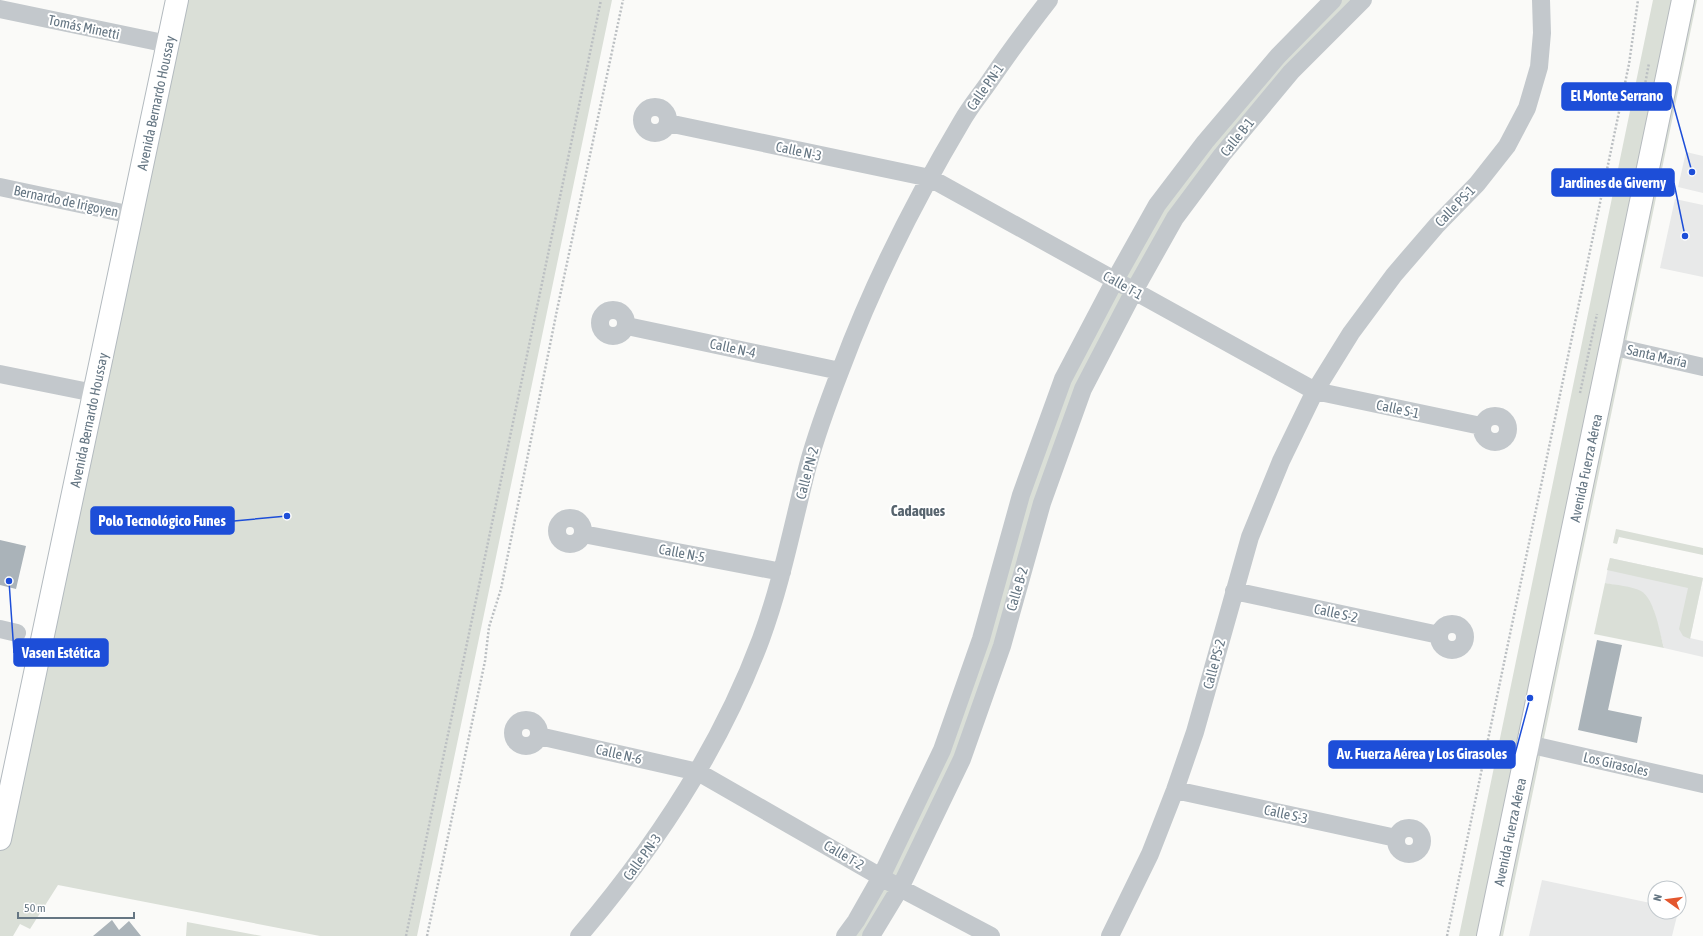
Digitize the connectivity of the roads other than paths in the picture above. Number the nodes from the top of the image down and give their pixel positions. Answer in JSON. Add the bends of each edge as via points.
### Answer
{"nodes":[{"id":1,"x":177,"y":0,"type":"edge"},
{"id":2,"x":1048,"y":0,"type":"edge"},
{"id":3,"x":1334,"y":0,"type":"edge"},
{"id":4,"x":1363,"y":0,"type":"edge"},
{"id":5,"x":1541,"y":0,"type":"edge"},
{"id":6,"x":1683,"y":0,"type":"edge"},
{"id":7,"x":1697,"y":0,"type":"edge"},
{"id":8,"x":0,"y":9,"type":"edge"},
{"id":9,"x":168,"y":44,"type":"junction"},
{"id":10,"x":1278,"y":56,"type":"junction"},
{"id":11,"x":1291,"y":72,"type":"junction"},
{"id":12,"x":668,"y":123,"type":"dead end"},
{"id":13,"x":930,"y":178,"type":"junction"},
{"id":14,"x":0,"y":188,"type":"edge"},
{"id":15,"x":132,"y":215,"type":"junction"},
{"id":16,"x":1115,"y":280,"type":"junction"},
{"id":17,"x":1134,"y":291,"type":"junction"},
{"id":18,"x":626,"y":326,"type":"dead end"},
{"id":19,"x":1618,"y":347,"type":"junction"},
{"id":20,"x":1703,"y":367,"type":"edge"},
{"id":21,"x":840,"y":370,"type":"junction"},
{"id":22,"x":0,"y":374,"type":"edge"},
{"id":23,"x":1315,"y":391,"type":"junction"},
{"id":24,"x":94,"y":393,"type":"junction"},
{"id":25,"x":1481,"y":426,"type":"dead end"},
{"id":26,"x":583,"y":534,"type":"dead end"},
{"id":27,"x":782,"y":572,"type":"junction"},
{"id":28,"x":1234,"y":591,"type":"junction"},
{"id":29,"x":1439,"y":635,"type":"dead end"},
{"id":30,"x":539,"y":736,"type":"dead end"},
{"id":31,"x":1535,"y":746,"type":"junction"},
{"id":32,"x":698,"y":772,"type":"junction"},
{"id":33,"x":1703,"y":784,"type":"edge"},
{"id":34,"x":1175,"y":790,"type":"junction"},
{"id":35,"x":1396,"y":838,"type":"dead end"},
{"id":36,"x":0,"y":839,"type":"edge"},
{"id":37,"x":881,"y":877,"type":"junction"},
{"id":38,"x":900,"y":888,"type":"junction"},
{"id":39,"x":579,"y":936,"type":"edge"},
{"id":40,"x":845,"y":936,"type":"edge"},
{"id":41,"x":871,"y":936,"type":"edge"},
{"id":42,"x":991,"y":936,"type":"edge"},
{"id":43,"x":1110,"y":936,"type":"edge"},
{"id":44,"x":1488,"y":936,"type":"edge"},
{"id":45,"x":1503,"y":936,"type":"edge"}],
"edges":[{"from":1,"to":9,"type":"main road","name":"Avenida Bernardo Houssay"},
{"from":2,"to":13,"type":"street","name":"Calle PN-1","via":[[963,119]]},
{"from":3,"to":10,"type":"street","name":"Calle B-1"},
{"from":4,"to":11,"type":"street","name":"Calle B-1"},
{"from":5,"to":23,"type":"street","name":"Calle PS-1","via":[[1542,34],[1539,67],[1527,108],[1507,146],[1477,184],[1394,275],[1351,333]]},
{"from":6,"to":19,"type":"main road","name":"Avenida Fuerza Aérea"},
{"from":7,"to":19,"type":"main road","name":"Avenida Fuerza Aérea"},
{"from":8,"to":9,"type":"street","name":"Tomás Minetti"},
{"from":9,"to":15,"type":"main road","name":"Avenida Bernardo Houssay"},
{"from":10,"to":11,"type":"street"},
{"from":10,"to":16,"type":"street","name":"Calle B-1","via":[[1205,142],[1157,205]]},
{"from":11,"to":17,"type":"street","name":"Calle B-1","via":[[1222,155],[1176,218]]},
{"from":12,"to":13,"type":"street","name":"Calle N-3"},
{"from":13,"to":16,"type":"street","name":"Calle T-1"},
{"from":13,"to":21,"type":"street","name":"Calle PN-2","via":[[900,232],[865,307]]},
{"from":14,"to":15,"type":"street","name":"Bernardo de Irigoyen"},
{"from":15,"to":24,"type":"main road","name":"Avenida Bernardo Houssay"},
{"from":16,"to":17,"type":"street","name":"Calle T-1"},
{"from":16,"to":37,"type":"street","name":"Calle B-2","via":[[1063,379],[1021,495],[981,640],[942,750]]},
{"from":17,"to":23,"type":"street","name":"Calle T-1"},
{"from":17,"to":38,"type":"street","name":"Calle B-2","via":[[1083,388],[1042,503],[1002,646],[962,759]]},
{"from":18,"to":21,"type":"street","name":"Calle N-4"},
{"from":19,"to":20,"type":"street","name":"Santa María"},
{"from":19,"to":31,"type":"main road","name":"Avenida Fuerza Aérea"},
{"from":21,"to":27,"type":"street","name":"Calle PN-2","via":[[809,461]]},
{"from":22,"to":24,"type":"street"},
{"from":23,"to":25,"type":"street","name":"Calle S-1"},
{"from":23,"to":28,"type":"street","name":"Calle PS-2","via":[[1281,461],[1250,537]]},
{"from":24,"to":36,"type":"main road","name":"Avenida Bernardo Houssay"},
{"from":26,"to":27,"type":"street","name":"Calle N-5"},
{"from":27,"to":32,"type":"street","name":"Calle PN-2","via":[[758,646],[732,708]]},
{"from":28,"to":29,"type":"street","name":"Calle S-2"},
{"from":28,"to":34,"type":"street","name":"Calle PS-2","via":[[1195,732]]},
{"from":30,"to":32,"type":"street","name":"Calle N-6"},
{"from":31,"to":33,"type":"street","name":"Los Girasoles"},
{"from":31,"to":44,"type":"main road","name":"Avenida Fuerza Aérea"},
{"from":31,"to":45,"type":"main road","name":"Avenida Fuerza Aérea"},
{"from":32,"to":37,"type":"street","name":"Calle T-2"},
{"from":32,"to":39,"type":"street","name":"Calle PN-3","via":[[657,837],[610,900]]},
{"from":34,"to":35,"type":"street","name":"Calle S-3"},
{"from":34,"to":43,"type":"street","name":"Calle PS-2","via":[[1150,854]]},
{"from":37,"to":38,"type":"street","name":"Calle T-2"},
{"from":37,"to":40,"type":"street","name":"Calle B-2"},
{"from":38,"to":41,"type":"street","name":"Calle B-2"},
{"from":38,"to":42,"type":"street","name":"Calle T-2"}]}
